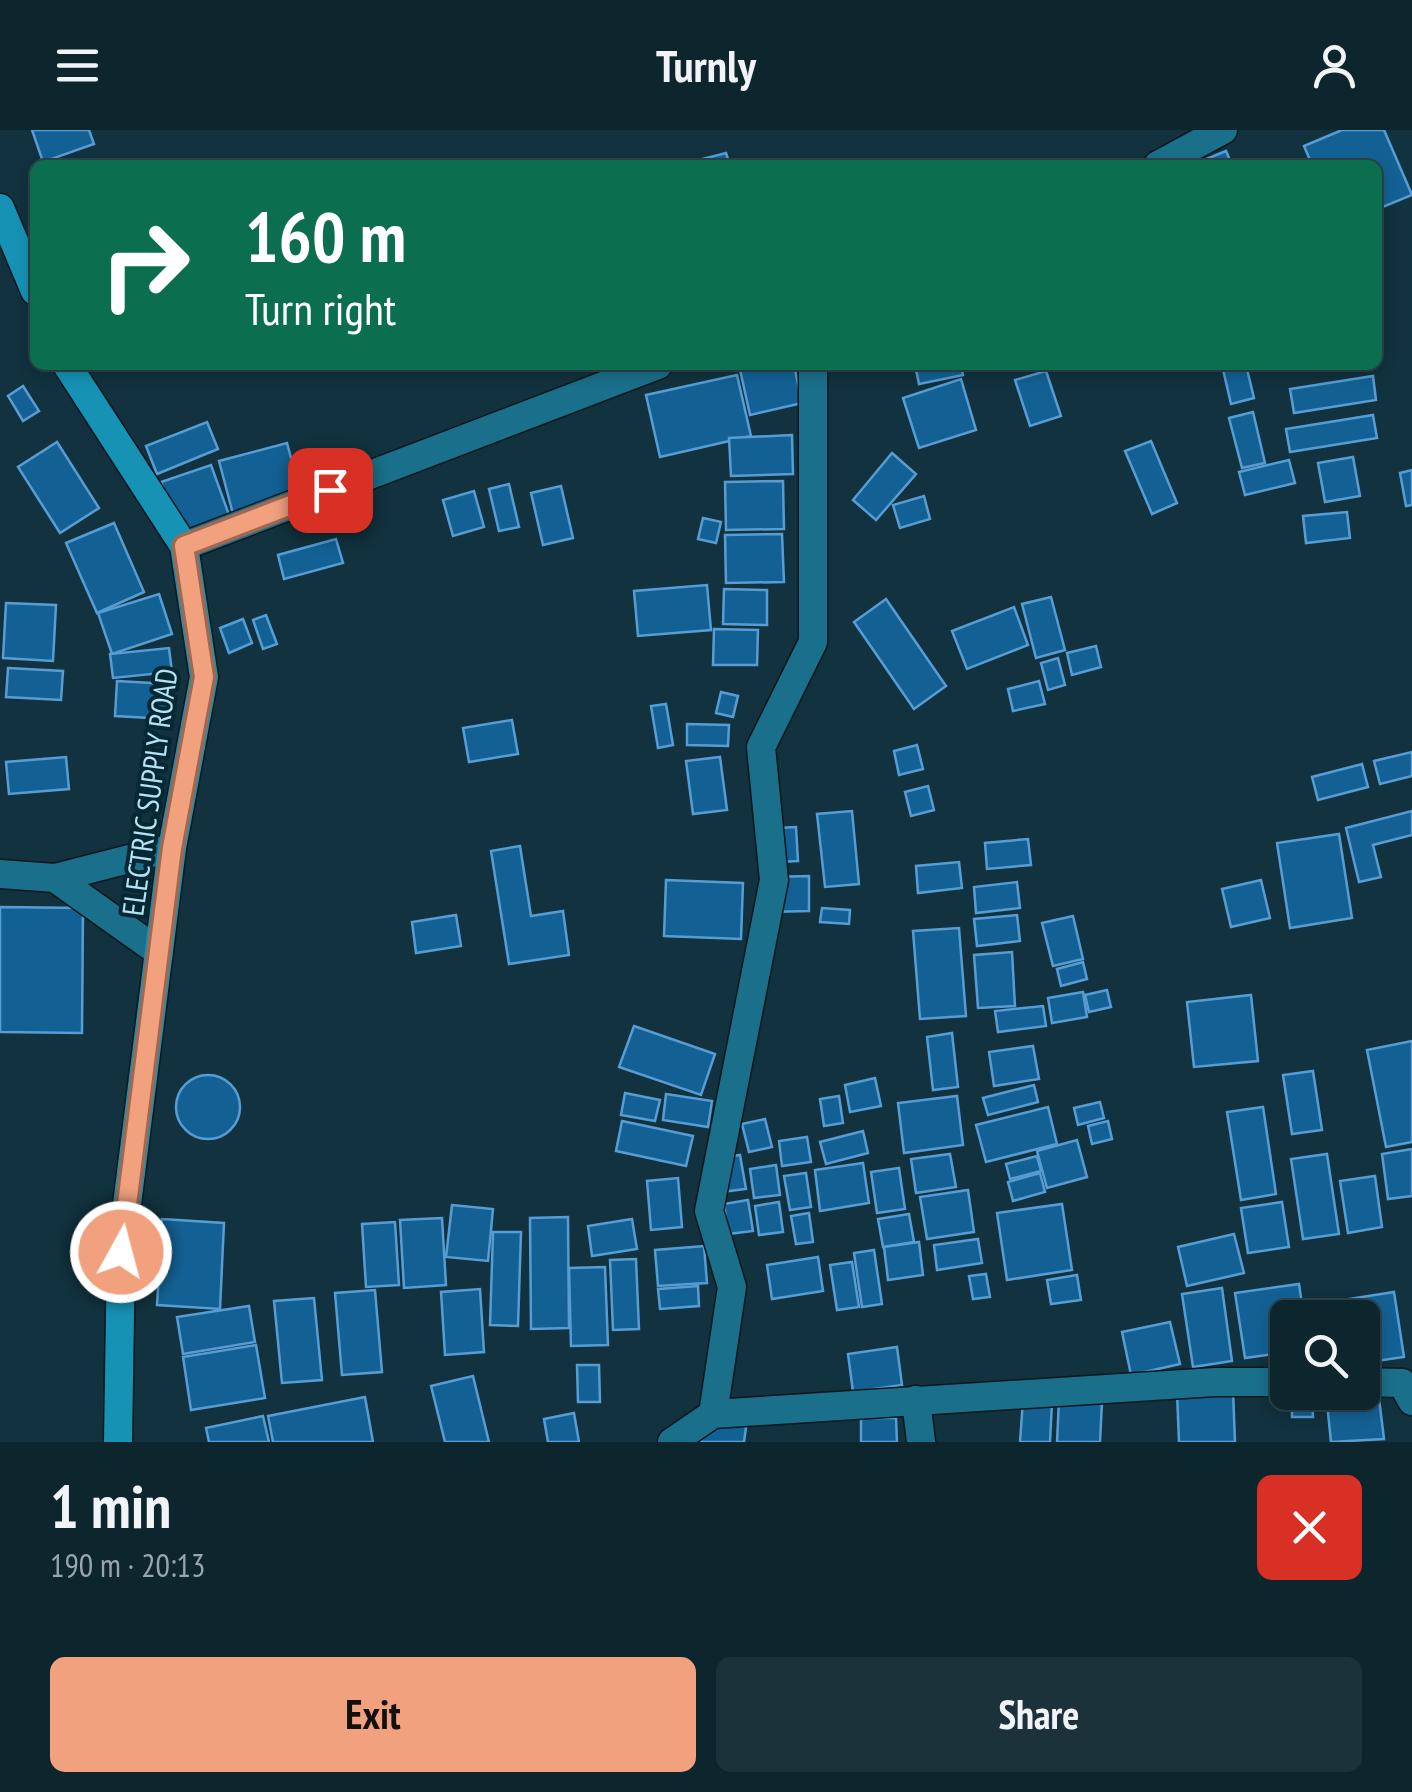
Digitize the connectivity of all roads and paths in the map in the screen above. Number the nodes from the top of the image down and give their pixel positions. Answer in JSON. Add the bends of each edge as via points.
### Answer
{"nodes":[{"id":1,"x":1223,"y":130,"type":"edge"},
{"id":2,"x":1167,"y":160,"type":"edge"},
{"id":3,"x":0,"y":208,"type":"edge"},
{"id":4,"x":30,"y":278,"type":"edge"},
{"id":5,"x":69,"y":370,"type":"edge"},
{"id":6,"x":645,"y":370,"type":"edge"},
{"id":7,"x":813,"y":370,"type":"edge"},
{"id":8,"x":184,"y":546,"type":"junction"},
{"id":9,"x":172,"y":848,"type":"junction"},
{"id":10,"x":0,"y":874,"type":"edge"},
{"id":11,"x":56,"y":878,"type":"junction"},
{"id":12,"x":159,"y":952,"type":"junction"},
{"id":13,"x":1380,"y":1382,"type":"edge"},
{"id":14,"x":1270,"y":1383,"type":"edge"},
{"id":15,"x":916,"y":1400,"type":"junction"},
{"id":16,"x":1412,"y":1401,"type":"edge"},
{"id":17,"x":713,"y":1414,"type":"junction"},
{"id":18,"x":118,"y":1442,"type":"edge"},
{"id":19,"x":672,"y":1442,"type":"edge"},
{"id":20,"x":920,"y":1442,"type":"edge"}],
"edges":[{"from":1,"to":2,"type":"street"},
{"from":3,"to":4,"type":"main road"},
{"from":5,"to":8,"type":"main road","name":"ELECTRIC SUPPLY ROAD"},
{"from":6,"to":8,"type":"street"},
{"from":7,"to":17,"type":"street","via":[[812,642],[761,747],[774,880],[709,1212],[732,1287]]},
{"from":8,"to":9,"type":"main road","name":"ELECTRIC SUPPLY ROAD","via":[[204,677]]},
{"from":9,"to":11,"type":"street"},
{"from":9,"to":12,"type":"main road","name":"ELECTRIC SUPPLY ROAD"},
{"from":10,"to":11,"type":"street"},
{"from":11,"to":12,"type":"street"},
{"from":12,"to":18,"type":"main road","name":"ELECTRIC SUPPLY ROAD","via":[[121,1252]]},
{"from":13,"to":16,"type":"street","via":[[1402,1382]]},
{"from":14,"to":15,"type":"street"},
{"from":15,"to":17,"type":"street"},
{"from":15,"to":20,"type":"street"},
{"from":17,"to":19,"type":"street"}]}
